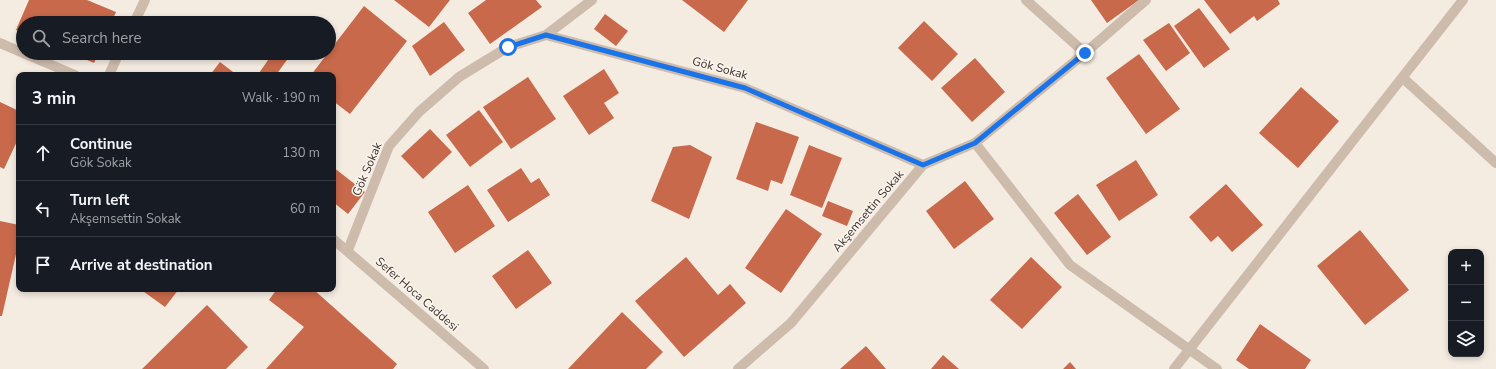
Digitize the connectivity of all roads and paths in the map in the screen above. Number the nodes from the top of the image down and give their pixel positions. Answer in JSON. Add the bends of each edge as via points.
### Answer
{"nodes":[{"id":1,"x":145,"y":0,"type":"edge"},
{"id":2,"x":592,"y":0,"type":"edge"},
{"id":3,"x":1026,"y":0,"type":"edge"},
{"id":4,"x":1146,"y":0,"type":"edge"},
{"id":5,"x":1463,"y":0,"type":"edge"},
{"id":6,"x":137,"y":16,"type":"edge"},
{"id":7,"x":546,"y":35,"type":"junction"},
{"id":8,"x":0,"y":44,"type":"edge"},
{"id":9,"x":16,"y":51,"type":"edge"},
{"id":10,"x":1085,"y":53,"type":"junction"},
{"id":11,"x":39,"y":60,"type":"edge"},
{"id":12,"x":116,"y":60,"type":"edge"},
{"id":13,"x":68,"y":72,"type":"edge"},
{"id":14,"x":110,"y":72,"type":"edge"},
{"id":15,"x":1403,"y":78,"type":"junction"},
{"id":16,"x":975,"y":143,"type":"junction"},
{"id":17,"x":1496,"y":163,"type":"edge"},
{"id":18,"x":923,"y":165,"type":"junction"},
{"id":19,"x":336,"y":241,"type":"edge"},
{"id":20,"x":348,"y":250,"type":"junction"},
{"id":21,"x":1190,"y":350,"type":"junction"},
{"id":22,"x":484,"y":369,"type":"edge"},
{"id":23,"x":738,"y":369,"type":"edge"},
{"id":24,"x":1174,"y":369,"type":"edge"},
{"id":25,"x":1218,"y":369,"type":"edge"}],
"edges":[{"from":1,"to":6,"type":"street"},
{"from":2,"to":7,"type":"street","name":"Gök Sokak"},
{"from":3,"to":10,"type":"street"},
{"from":4,"to":10,"type":"street","name":"Akşemsettin Sokak"},
{"from":5,"to":15,"type":"street"},
{"from":7,"to":18,"type":"street","name":"Gök Sokak","via":[[745,88]]},
{"from":7,"to":20,"type":"street","name":"Gök Sokak","via":[[508,47],[465,73],[419,112],[389,146]]},
{"from":8,"to":9,"type":"street"},
{"from":10,"to":16,"type":"street","name":"Akşemsettin Sokak"},
{"from":11,"to":13,"type":"street"},
{"from":12,"to":14,"type":"street"},
{"from":15,"to":17,"type":"street"},
{"from":15,"to":21,"type":"street"},
{"from":16,"to":18,"type":"street","name":"Akşemsettin Sokak"},
{"from":16,"to":21,"type":"street","via":[[1070,264]]},
{"from":18,"to":23,"type":"street","name":"Akşemsettin Sokak","via":[[791,323]]},
{"from":19,"to":20,"type":"street","name":"Sefer Hoca Caddesi"},
{"from":20,"to":22,"type":"street","name":"Sefer Hoca Caddesi"},
{"from":21,"to":24,"type":"street"},
{"from":21,"to":25,"type":"street"}]}
